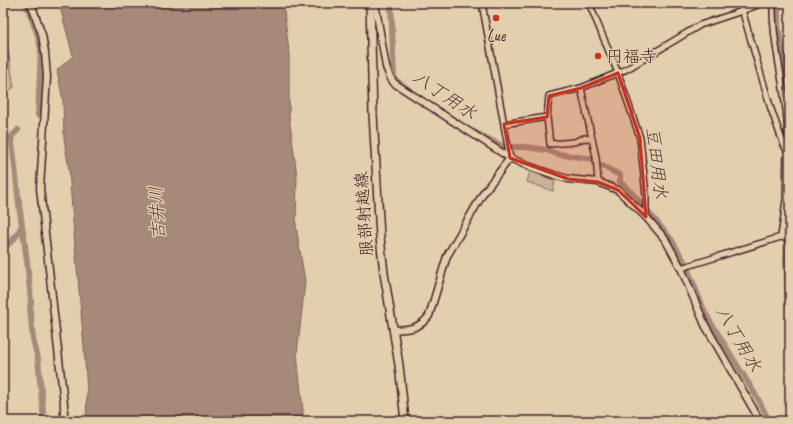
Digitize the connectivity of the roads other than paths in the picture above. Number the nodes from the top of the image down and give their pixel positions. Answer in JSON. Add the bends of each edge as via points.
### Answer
{"nodes":[{"id":1,"x":32,"y":3,"type":"edge"},
{"id":2,"x":370,"y":3,"type":"edge"},
{"id":3,"x":375,"y":3,"type":"edge"},
{"id":4,"x":482,"y":3,"type":"edge"},
{"id":5,"x":589,"y":3,"type":"edge"},
{"id":6,"x":740,"y":3,"type":"edge"},
{"id":7,"x":762,"y":3,"type":"edge"},
{"id":8,"x":773,"y":3,"type":"edge"},
{"id":9,"x":742,"y":11,"type":"junction"},
{"id":10,"x":618,"y":72,"type":"junction"},
{"id":11,"x":581,"y":88,"type":"junction"},
{"id":12,"x":547,"y":117,"type":"junction"},
{"id":13,"x":504,"y":124,"type":"junction"},
{"id":14,"x":592,"y":139,"type":"junction"},
{"id":15,"x":787,"y":151,"type":"junction"},
{"id":16,"x":510,"y":158,"type":"junction"},
{"id":17,"x":598,"y":182,"type":"junction"},
{"id":18,"x":646,"y":217,"type":"junction"},
{"id":19,"x":785,"y":238,"type":"edge"},
{"id":20,"x":681,"y":268,"type":"junction"},
{"id":21,"x":394,"y":330,"type":"junction"},
{"id":22,"x":64,"y":421,"type":"edge"},
{"id":23,"x":405,"y":421,"type":"edge"},
{"id":24,"x":759,"y":421,"type":"edge"}],
"edges":[{"from":1,"to":22,"type":"street","via":[[46,52],[47,77],[40,188]]},
{"from":2,"to":21,"type":"main road","name":"服部射越線","via":[[380,237]]},
{"from":3,"to":16,"type":"street","via":[[386,67],[394,83]]},
{"from":4,"to":13,"type":"street"},
{"from":5,"to":10,"type":"street"},
{"from":6,"to":9,"type":"street"},
{"from":7,"to":9,"type":"street"},
{"from":8,"to":15,"type":"street","via":[[772,17],[787,115]]},
{"from":9,"to":10,"type":"street","via":[[700,25]]},
{"from":9,"to":15,"type":"street","via":[[771,109]]},
{"from":10,"to":11,"type":"street"},
{"from":10,"to":18,"type":"street","via":[[640,138]]},
{"from":11,"to":12,"type":"street","via":[[549,96]]},
{"from":11,"to":14,"type":"street"},
{"from":12,"to":13,"type":"street"},
{"from":12,"to":14,"type":"street","via":[[550,144]]},
{"from":13,"to":16,"type":"street"},
{"from":14,"to":17,"type":"street"},
{"from":15,"to":19,"type":"street"},
{"from":16,"to":17,"type":"street","via":[[568,179]]},
{"from":16,"to":21,"type":"street","via":[[484,192],[447,256],[429,316],[424,323],[415,327]]},
{"from":17,"to":18,"type":"street","via":[[618,190]]},
{"from":18,"to":20,"type":"street","via":[[665,239]]},
{"from":19,"to":20,"type":"street"},
{"from":20,"to":24,"type":"street","via":[[705,325]]},
{"from":21,"to":23,"type":"main road","name":"服部射越線"}]}
